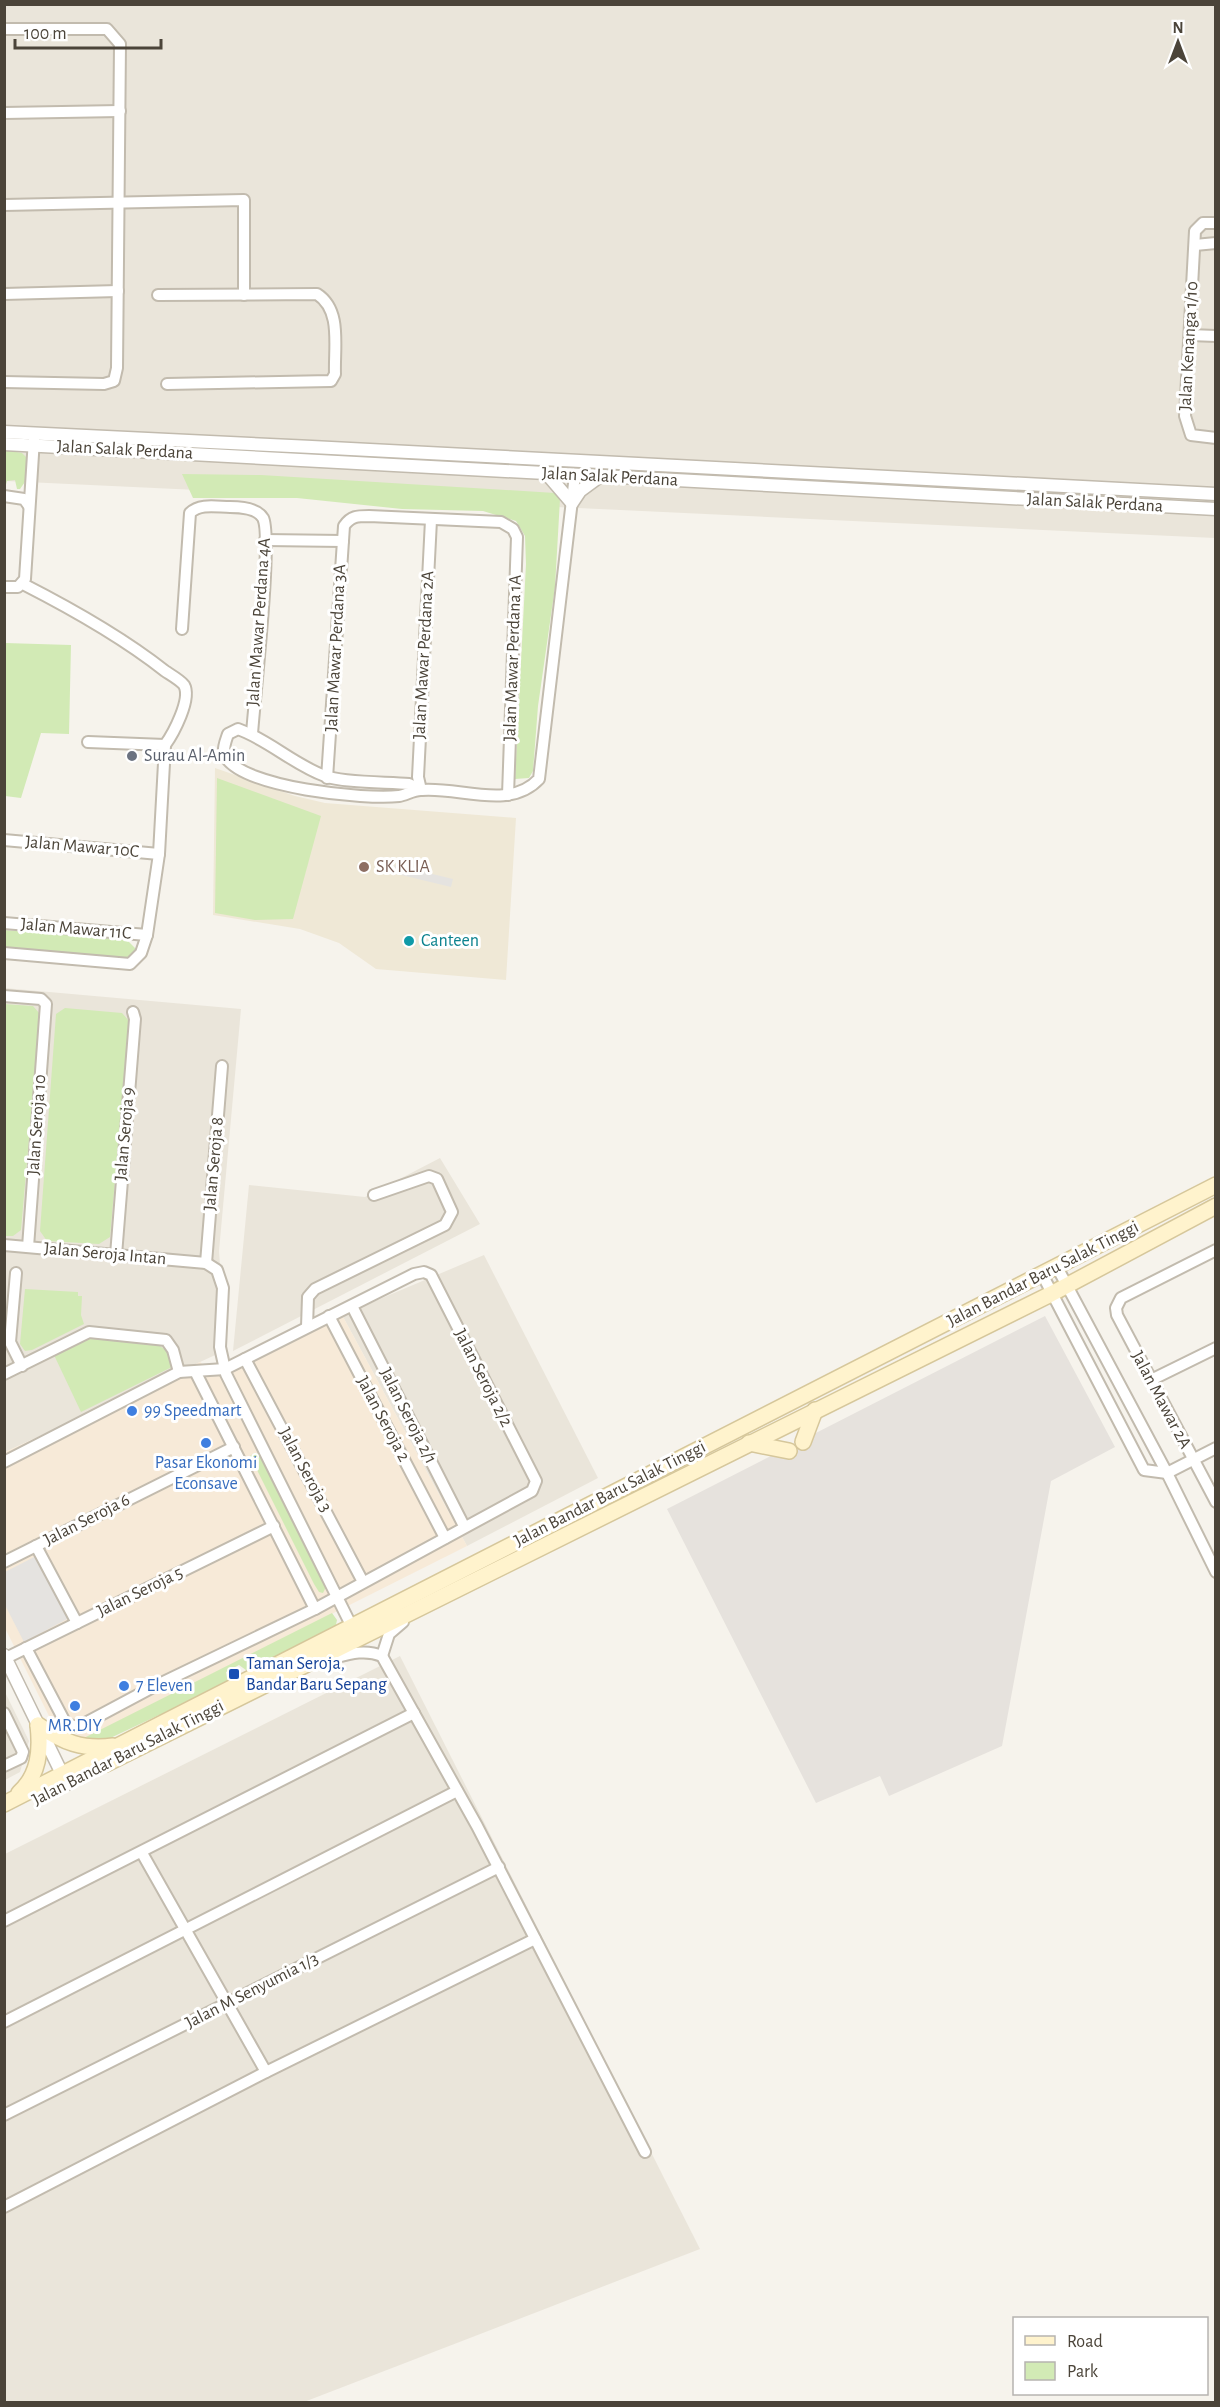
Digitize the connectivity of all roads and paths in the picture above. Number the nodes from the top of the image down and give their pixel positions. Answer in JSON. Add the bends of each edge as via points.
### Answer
{"nodes":[{"id":1,"x":4,"y":29,"type":"edge"},
{"id":2,"x":120,"y":111,"type":"junction"},
{"id":3,"x":4,"y":113,"type":"edge"},
{"id":4,"x":119,"y":203,"type":"junction"},
{"id":5,"x":4,"y":205,"type":"edge"},
{"id":6,"x":1215,"y":223,"type":"edge"},
{"id":7,"x":1215,"y":243,"type":"edge"},
{"id":8,"x":1195,"y":245,"type":"junction"},
{"id":9,"x":118,"y":291,"type":"junction"},
{"id":10,"x":4,"y":294,"type":"edge"},
{"id":11,"x":158,"y":295,"type":"dead end"},
{"id":12,"x":244,"y":295,"type":"junction"},
{"id":13,"x":1190,"y":335,"type":"junction"},
{"id":14,"x":1215,"y":336,"type":"edge"},
{"id":15,"x":4,"y":382,"type":"edge"},
{"id":16,"x":167,"y":384,"type":"dead end"},
{"id":17,"x":4,"y":432,"type":"edge"},
{"id":18,"x":1215,"y":438,"type":"edge"},
{"id":19,"x":34,"y":439,"type":"junction"},
{"id":20,"x":4,"y":444,"type":"edge"},
{"id":21,"x":575,"y":459,"type":"junction"},
{"id":22,"x":547,"y":474,"type":"junction"},
{"id":23,"x":575,"y":475,"type":"junction"},
{"id":24,"x":601,"y":476,"type":"junction"},
{"id":25,"x":891,"y":476,"type":"junction"},
{"id":26,"x":891,"y":493,"type":"junction"},
{"id":27,"x":1215,"y":494,"type":"edge"},
{"id":28,"x":4,"y":496,"type":"edge"},
{"id":29,"x":573,"y":503,"type":"junction"},
{"id":30,"x":28,"y":506,"type":"junction"},
{"id":31,"x":1215,"y":508,"type":"edge"},
{"id":32,"x":431,"y":520,"type":"junction"},
{"id":33,"x":265,"y":540,"type":"junction"},
{"id":34,"x":343,"y":541,"type":"junction"},
{"id":35,"x":23,"y":584,"type":"junction"},
{"id":36,"x":6,"y":587,"type":"edge"},
{"id":37,"x":182,"y":629,"type":"dead end"},
{"id":38,"x":252,"y":734,"type":"junction"},
{"id":39,"x":87,"y":742,"type":"dead end"},
{"id":40,"x":165,"y":745,"type":"junction"},
{"id":41,"x":327,"y":778,"type":"junction"},
{"id":42,"x":420,"y":790,"type":"junction"},
{"id":43,"x":508,"y":795,"type":"junction"},
{"id":44,"x":4,"y":840,"type":"edge"},
{"id":45,"x":159,"y":854,"type":"junction"},
{"id":46,"x":4,"y":923,"type":"edge"},
{"id":47,"x":147,"y":935,"type":"junction"},
{"id":48,"x":4,"y":953,"type":"edge"},
{"id":49,"x":4,"y":996,"type":"edge"},
{"id":50,"x":133,"y":1012,"type":"dead end"},
{"id":51,"x":222,"y":1065,"type":"dead end"},
{"id":52,"x":1215,"y":1185,"type":"edge"},
{"id":53,"x":374,"y":1195,"type":"dead end"},
{"id":54,"x":1215,"y":1206,"type":"edge"},
{"id":55,"x":4,"y":1245,"type":"edge"},
{"id":56,"x":28,"y":1247,"type":"junction"},
{"id":57,"x":1215,"y":1250,"type":"edge"},
{"id":58,"x":116,"y":1255,"type":"junction"},
{"id":59,"x":206,"y":1263,"type":"junction"},
{"id":60,"x":1057,"y":1267,"type":"junction"},
{"id":61,"x":16,"y":1273,"type":"dead end"},
{"id":62,"x":1042,"y":1274,"type":"junction"},
{"id":63,"x":1067,"y":1285,"type":"junction"},
{"id":64,"x":1051,"y":1294,"type":"junction"},
{"id":65,"x":352,"y":1306,"type":"junction"},
{"id":66,"x":328,"y":1316,"type":"junction"},
{"id":67,"x":307,"y":1327,"type":"junction"},
{"id":68,"x":1215,"y":1348,"type":"edge"},
{"id":69,"x":245,"y":1359,"type":"junction"},
{"id":70,"x":22,"y":1365,"type":"junction"},
{"id":71,"x":225,"y":1369,"type":"junction"},
{"id":72,"x":179,"y":1372,"type":"junction"},
{"id":73,"x":196,"y":1373,"type":"junction"},
{"id":74,"x":4,"y":1374,"type":"edge"},
{"id":75,"x":1150,"y":1380,"type":"junction"},
{"id":76,"x":815,"y":1410,"type":"junction"},
{"id":77,"x":803,"y":1442,"type":"dead end"},
{"id":78,"x":748,"y":1443,"type":"junction"},
{"id":79,"x":234,"y":1447,"type":"junction"},
{"id":80,"x":1215,"y":1448,"type":"edge"},
{"id":81,"x":789,"y":1451,"type":"dead end"},
{"id":82,"x":1193,"y":1460,"type":"junction"},
{"id":83,"x":4,"y":1462,"type":"edge"},
{"id":84,"x":1167,"y":1473,"type":"junction"},
{"id":85,"x":1215,"y":1502,"type":"edge"},
{"id":86,"x":274,"y":1526,"type":"junction"},
{"id":87,"x":464,"y":1526,"type":"junction"},
{"id":88,"x":445,"y":1538,"type":"junction"},
{"id":89,"x":36,"y":1546,"type":"junction"},
{"id":90,"x":4,"y":1562,"type":"edge"},
{"id":91,"x":1215,"y":1572,"type":"edge"},
{"id":92,"x":363,"y":1582,"type":"junction"},
{"id":93,"x":337,"y":1597,"type":"junction"},
{"id":94,"x":434,"y":1600,"type":"junction"},
{"id":95,"x":315,"y":1609,"type":"junction"},
{"id":96,"x":76,"y":1623,"type":"junction"},
{"id":97,"x":355,"y":1632,"type":"junction"},
{"id":98,"x":26,"y":1648,"type":"junction"},
{"id":99,"x":5,"y":1656,"type":"edge"},
{"id":100,"x":382,"y":1656,"type":"junction"},
{"id":101,"x":305,"y":1665,"type":"junction"},
{"id":102,"x":4,"y":1713,"type":"edge"},
{"id":103,"x":414,"y":1713,"type":"junction"},
{"id":104,"x":38,"y":1725,"type":"junction"},
{"id":105,"x":120,"y":1745,"type":"junction"},
{"id":106,"x":4,"y":1767,"type":"edge"},
{"id":107,"x":64,"y":1779,"type":"junction"},
{"id":108,"x":457,"y":1791,"type":"junction"},
{"id":109,"x":6,"y":1808,"type":"edge"},
{"id":110,"x":142,"y":1853,"type":"junction"},
{"id":111,"x":499,"y":1868,"type":"junction"},
{"id":112,"x":4,"y":1922,"type":"edge"},
{"id":113,"x":185,"y":1930,"type":"junction"},
{"id":114,"x":536,"y":1939,"type":"junction"},
{"id":115,"x":227,"y":2003,"type":"junction"},
{"id":116,"x":4,"y":2022,"type":"edge"},
{"id":117,"x":266,"y":2072,"type":"junction"},
{"id":118,"x":4,"y":2115,"type":"edge"},
{"id":119,"x":645,"y":2151,"type":"dead end"},
{"id":120,"x":4,"y":2207,"type":"edge"}],
"edges":[{"from":1,"to":2,"type":"street","via":[[107,29],[120,44]]},
{"from":2,"to":3,"type":"street"},
{"from":2,"to":4,"type":"street"},
{"from":4,"to":5,"type":"street"},
{"from":4,"to":9,"type":"street"},
{"from":4,"to":12,"type":"street","via":[[244,200]]},
{"from":6,"to":8,"type":"street","name":"Jalan Kenanga 1/10","via":[[1203,223],[1195,231]]},
{"from":7,"to":8,"type":"street"},
{"from":8,"to":13,"type":"street","name":"Jalan Kenanga 1/10"},
{"from":9,"to":10,"type":"street"},
{"from":9,"to":15,"type":"street","via":[[114,381]]},
{"from":11,"to":12,"type":"street"},
{"from":12,"to":16,"type":"street","via":[[317,294],[327,301],[334,312],[335,374],[331,381]]},
{"from":13,"to":14,"type":"street"},
{"from":13,"to":18,"type":"street","name":"Jalan Kenanga 1/10","via":[[1185,416],[1191,435]]},
{"from":17,"to":19,"type":"street","name":"Jalan Salak Perdana"},
{"from":19,"to":20,"type":"street","name":"Jalan Salak Perdana"},
{"from":19,"to":21,"type":"street","name":"Jalan Salak Perdana"},
{"from":19,"to":22,"type":"street","name":"Jalan Salak Perdana"},
{"from":19,"to":30,"type":"street"},
{"from":21,"to":23,"type":"street"},
{"from":21,"to":25,"type":"street","name":"Jalan Salak Perdana"},
{"from":22,"to":23,"type":"street","name":"Jalan Salak Perdana"},
{"from":22,"to":29,"type":"street"},
{"from":23,"to":24,"type":"street","name":"Jalan Salak Perdana"},
{"from":23,"to":29,"type":"street"},
{"from":24,"to":26,"type":"street","name":"Jalan Salak Perdana"},
{"from":24,"to":29,"type":"street","via":[[588,483]]},
{"from":25,"to":26,"type":"street"},
{"from":25,"to":27,"type":"street","name":"Jalan Salak Perdana"},
{"from":26,"to":31,"type":"street","name":"Jalan Salak Perdana"},
{"from":28,"to":30,"type":"street","via":[[24,499]]},
{"from":29,"to":43,"type":"street","via":[[539,779],[532,786]]},
{"from":30,"to":35,"type":"street"},
{"from":32,"to":34,"type":"street","name":"Jalan Mawar Perdana 3A","via":[[369,516],[348,519]]},
{"from":32,"to":42,"type":"street","name":"Jalan Mawar Perdana 2A"},
{"from":32,"to":43,"type":"street","name":"Jalan Mawar Perdana 1A","via":[[507,524],[517,537]]},
{"from":33,"to":34,"type":"street"},
{"from":33,"to":37,"type":"street","name":"Jalan Mawar Perdana 4A","via":[[265,525],[257,512],[240,507],[202,507],[190,513]]},
{"from":33,"to":38,"type":"street","name":"Jalan Mawar Perdana 4A"},
{"from":34,"to":41,"type":"street","name":"Jalan Mawar Perdana 3A"},
{"from":35,"to":36,"type":"street"},
{"from":35,"to":40,"type":"street","via":[[144,654],[184,686],[186,695],[176,729]]},
{"from":38,"to":41,"type":"street"},
{"from":38,"to":42,"type":"street","via":[[238,729],[228,734],[226,756],[248,772],[296,789],[325,795],[399,796]]},
{"from":39,"to":40,"type":"street"},
{"from":40,"to":45,"type":"street"},
{"from":41,"to":42,"type":"street","via":[[409,784]]},
{"from":42,"to":43,"type":"street"},
{"from":44,"to":45,"type":"street","name":"Jalan Mawar 10C"},
{"from":45,"to":47,"type":"street"},
{"from":46,"to":47,"type":"street","name":"Jalan Mawar 11C"},
{"from":47,"to":48,"type":"street","via":[[141,953],[130,964]]},
{"from":49,"to":56,"type":"street","name":"Jalan Seroja 10","via":[[41,999],[46,1004]]},
{"from":50,"to":58,"type":"street","name":"Jalan Seroja 9"},
{"from":51,"to":59,"type":"street","name":"Jalan Seroja 8"},
{"from":52,"to":60,"type":"main road","name":"Jalan Bandar Baru Salak Tinggi"},
{"from":53,"to":67,"type":"street","via":[[429,1176],[437,1179],[452,1212],[445,1225],[315,1289],[308,1297]]},
{"from":54,"to":63,"type":"main road","name":"Jalan Bandar Baru Salak Tinggi"},
{"from":55,"to":56,"type":"street","name":"Jalan Seroja Intan"},
{"from":56,"to":58,"type":"street","name":"Jalan Seroja Intan"},
{"from":57,"to":75,"type":"street","name":"Jalan Mawar 2A","via":[[1121,1298],[1117,1315]]},
{"from":58,"to":59,"type":"street","name":"Jalan Seroja Intan"},
{"from":59,"to":71,"type":"street","via":[[222,1278],[220,1347]]},
{"from":60,"to":62,"type":"main road","name":"Jalan Bandar Baru Salak Tinggi"},
{"from":60,"to":63,"type":"street"},
{"from":61,"to":70,"type":"street","via":[[10,1342]]},
{"from":62,"to":64,"type":"street"},
{"from":62,"to":97,"type":"main road","name":"Jalan Bandar Baru Salak Tinggi"},
{"from":63,"to":64,"type":"main road","name":"Jalan Bandar Baru Salak Tinggi"},
{"from":63,"to":84,"type":"street"},
{"from":64,"to":76,"type":"main road","name":"Jalan Bandar Baru Salak Tinggi"},
{"from":64,"to":84,"type":"street","via":[[1144,1470]]},
{"from":65,"to":66,"type":"street"},
{"from":65,"to":87,"type":"street","name":"Jalan Seroja 2/1"},
{"from":65,"to":87,"type":"street","name":"Jalan Seroja 2/2","via":[[414,1274],[430,1275],[536,1481],[532,1491]]},
{"from":66,"to":67,"type":"street"},
{"from":66,"to":88,"type":"street","name":"Jalan Seroja 2"},
{"from":67,"to":69,"type":"street"},
{"from":68,"to":75,"type":"street"},
{"from":69,"to":71,"type":"street"},
{"from":69,"to":92,"type":"street","name":"Jalan Seroja 3"},
{"from":70,"to":72,"type":"street","via":[[89,1332],[166,1340]]},
{"from":70,"to":74,"type":"street"},
{"from":71,"to":73,"type":"street"},
{"from":71,"to":93,"type":"street"},
{"from":72,"to":73,"type":"street"},
{"from":72,"to":83,"type":"street"},
{"from":73,"to":79,"type":"street"},
{"from":75,"to":82,"type":"street","name":"Jalan Mawar 2A"},
{"from":76,"to":77,"type":"main road"},
{"from":76,"to":78,"type":"main road","name":"Jalan Bandar Baru Salak Tinggi"},
{"from":78,"to":81,"type":"main road"},
{"from":78,"to":94,"type":"main road","name":"Jalan Bandar Baru Salak Tinggi"},
{"from":79,"to":86,"type":"street"},
{"from":79,"to":89,"type":"street","name":"Jalan Seroja 6"},
{"from":80,"to":82,"type":"street"},
{"from":82,"to":84,"type":"street"},
{"from":82,"to":85,"type":"street","name":"Jalan Mawar 2A"},
{"from":84,"to":91,"type":"street"},
{"from":86,"to":95,"type":"street"},
{"from":86,"to":96,"type":"street","name":"Jalan Seroja 5"},
{"from":87,"to":88,"type":"street"},
{"from":88,"to":92,"type":"street"},
{"from":89,"to":90,"type":"street","name":"Jalan Seroja 6"},
{"from":89,"to":96,"type":"street"},
{"from":92,"to":93,"type":"street"},
{"from":93,"to":95,"type":"street"},
{"from":93,"to":97,"type":"street"},
{"from":94,"to":97,"type":"main road","name":"Jalan Bandar Baru Salak Tinggi"},
{"from":94,"to":100,"type":"street","via":[[391,1630]]},
{"from":95,"to":98,"type":"street","via":[[78,1727],[66,1724]]},
{"from":96,"to":98,"type":"street","name":"Jalan Seroja 5"},
{"from":97,"to":101,"type":"main road","name":"Jalan Bandar Baru Salak Tinggi"},
{"from":97,"to":105,"type":"main road","name":"Jalan Bandar Baru Salak Tinggi"},
{"from":98,"to":99,"type":"street","name":"Jalan Seroja 5"},
{"from":99,"to":104,"type":"street"},
{"from":100,"to":101,"type":"street","via":[[360,1651]]},
{"from":100,"to":103,"type":"street"},
{"from":101,"to":107,"type":"main road","name":"Jalan Bandar Baru Salak Tinggi"},
{"from":102,"to":106,"type":"street","via":[[22,1747],[21,1758]]},
{"from":103,"to":108,"type":"street"},
{"from":103,"to":110,"type":"street"},
{"from":104,"to":105,"type":"main road","via":[[77,1746]]},
{"from":104,"to":107,"type":"street"},
{"from":104,"to":109,"type":"main road","via":[[40,1743],[35,1773]]},
{"from":105,"to":107,"type":"main road","name":"Jalan Bandar Baru Salak Tinggi"},
{"from":107,"to":109,"type":"main road","name":"Jalan Bandar Baru Salak Tinggi"},
{"from":108,"to":111,"type":"street"},
{"from":108,"to":113,"type":"street"},
{"from":110,"to":112,"type":"street"},
{"from":110,"to":113,"type":"street"},
{"from":111,"to":114,"type":"street"},
{"from":111,"to":115,"type":"street","name":"Jalan M Senyumia 1/3"},
{"from":113,"to":115,"type":"street"},
{"from":113,"to":116,"type":"street"},
{"from":114,"to":117,"type":"street"},
{"from":114,"to":119,"type":"street"},
{"from":115,"to":117,"type":"street"},
{"from":115,"to":118,"type":"street","name":"Jalan M Senyumia 1/3"},
{"from":117,"to":120,"type":"street"}]}
